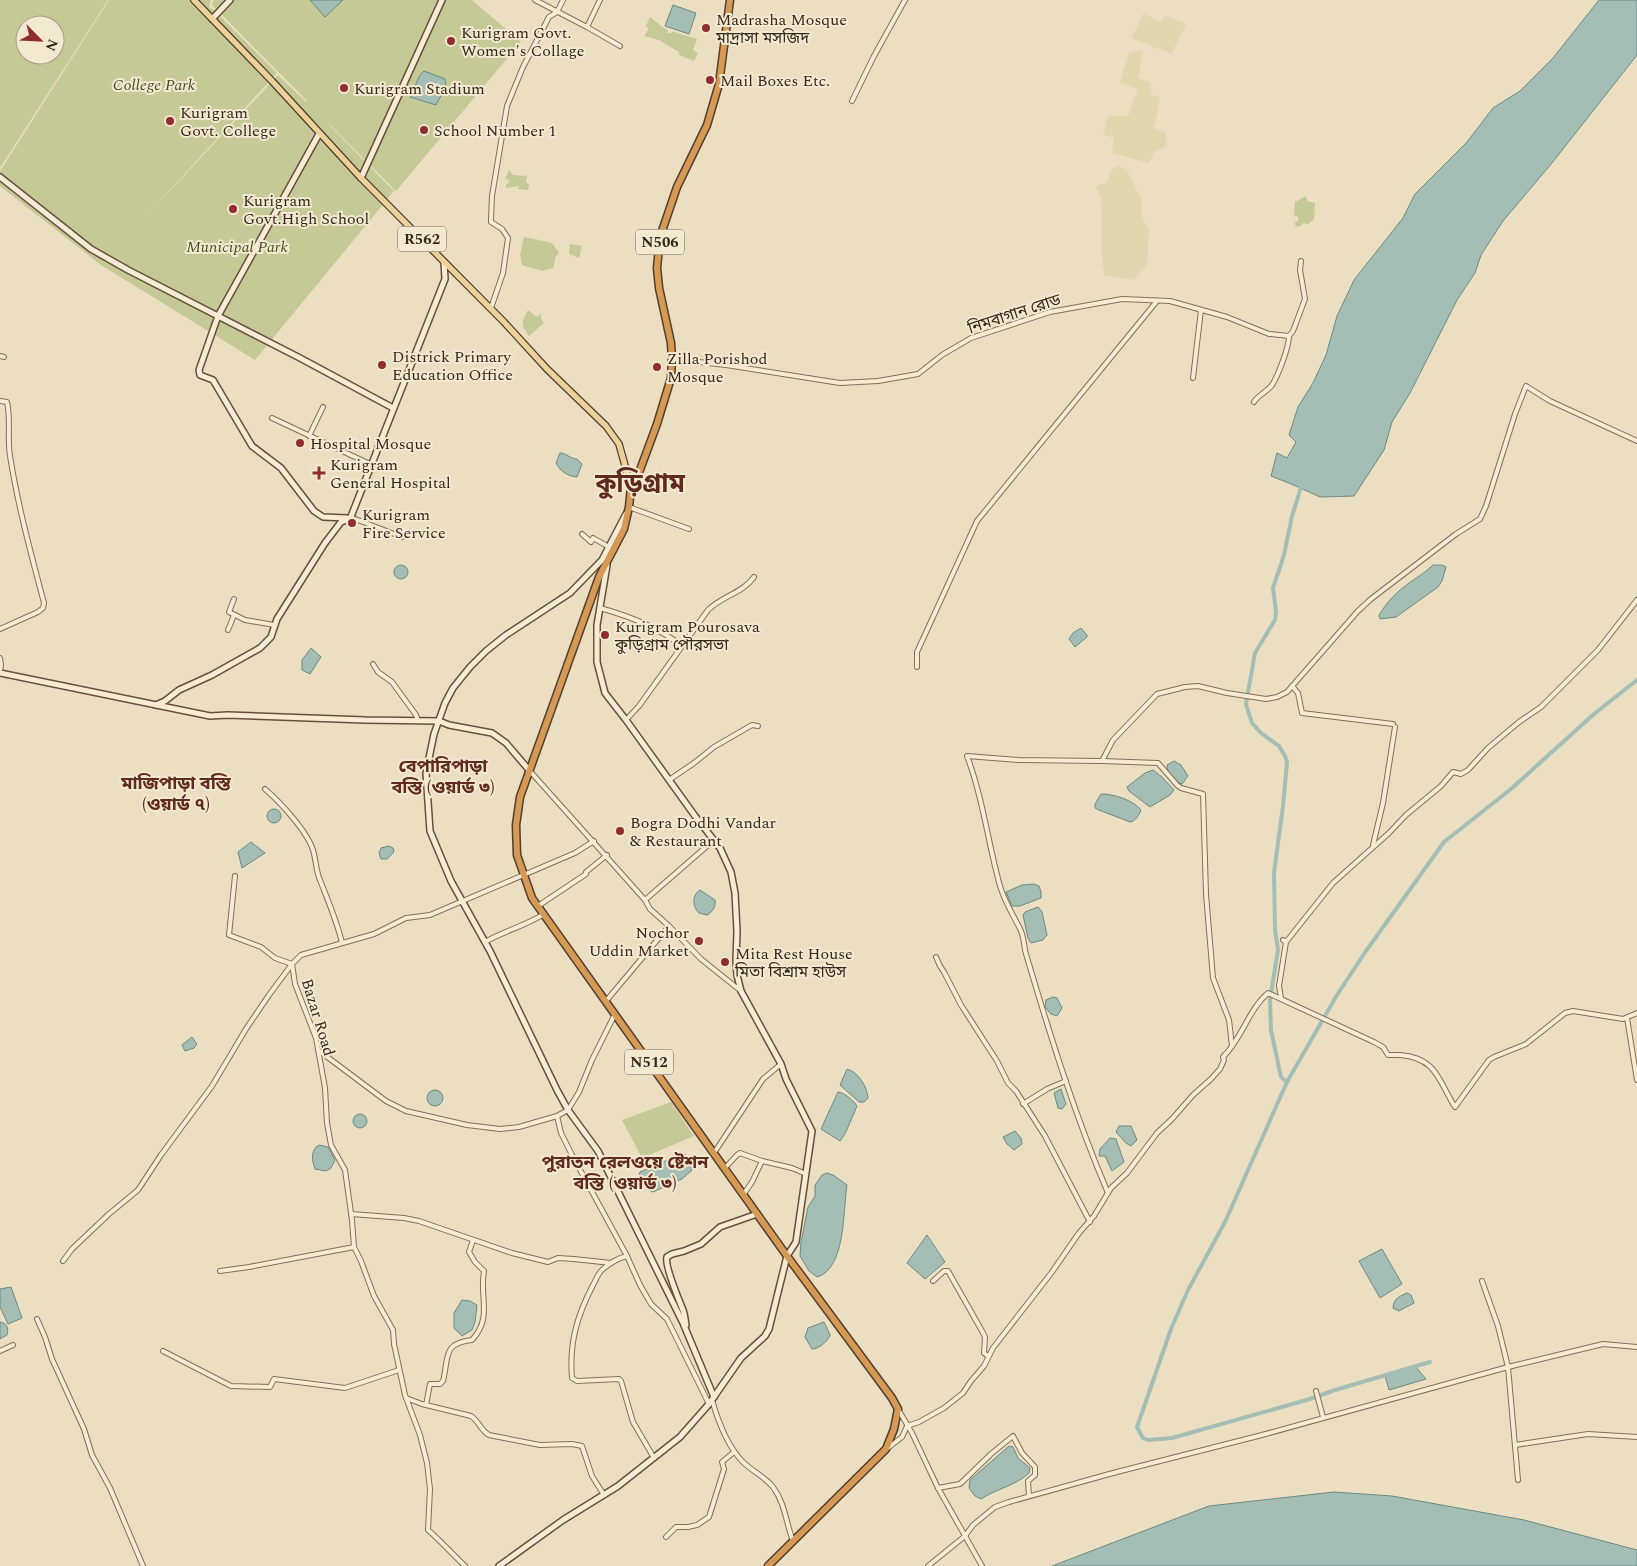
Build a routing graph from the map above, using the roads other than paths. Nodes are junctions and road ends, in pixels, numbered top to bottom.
1 (194, 0) edge
2 (230, 0) edge
3 (442, 0) edge
4 (535, 0) edge
5 (563, 0) edge
6 (730, 0) edge
7 (905, 0) edge
8 (600, 1) edge
9 (557, 12) junction
10 (212, 19) junction
11 (586, 27) junction
12 (620, 46) dead end
13 (852, 101) dead end
14 (319, 134) junction
15 (0, 176) edge
16 (361, 178) junction
17 (1301, 261) dead end
18 (444, 262) junction
19 (455, 273) junction
20 (445, 279) junction
21 (1157, 301) junction
22 (491, 309) junction
23 (1201, 310) junction
24 (218, 316) junction
25 (1289, 336) junction
26 (672, 359) junction
27 (1193, 378) dead end
28 (0, 402) edge
29 (1254, 402) dead end
30 (323, 407) dead end
31 (393, 408) junction
32 (272, 418) dead end
33 (309, 436) junction
34 (1637, 441) edge
35 (372, 465) junction
36 (631, 488) junction
37 (629, 507) junction
38 (350, 518) junction
39 (689, 529) dead end
40 (582, 534) dead end
41 (402, 537) dead end
42 (609, 547) junction
43 (607, 563) junction
44 (754, 577) dead end
45 (234, 599) dead end
46 (1637, 600) edge
47 (600, 608) junction
48 (234, 615) junction
49 (274, 625) junction
50 (0, 629) edge
51 (228, 630) dead end
52 (682, 646) junction
53 (0, 658) edge
54 (373, 664) dead end
55 (917, 667) dead end
56 (0, 672) edge
57 (1292, 686) junction
58 (156, 705) junction
59 (626, 720) junction
60 (418, 721) junction
61 (439, 721) junction
62 (758, 726) dead end
63 (1102, 761) junction
64 (529, 770) junction
65 (669, 780) junction
66 (265, 789) dead end
67 (714, 840) junction
68 (594, 841) junction
69 (1373, 847) junction
70 (607, 856) junction
71 (524, 875) junction
72 (235, 876) dead end
73 (645, 900) junction
74 (463, 902) junction
75 (538, 906) junction
76 (544, 914) junction
77 (669, 926) junction
78 (485, 942) junction
79 (342, 943) junction
80 (936, 957) dead end
81 (292, 964) junction
82 (742, 991) junction
83 (1281, 998) junction
84 (606, 1001) junction
85 (1637, 1013) edge
86 (615, 1014) junction
87 (1627, 1018) junction
88 (1232, 1046) junction
89 (318, 1050) junction
90 (781, 1064) junction
91 (1637, 1080) edge
92 (1066, 1081) junction
93 (1023, 1104) junction
94 (568, 1110) junction
95 (557, 1116) junction
96 (714, 1153) junction
97 (762, 1161) junction
98 (725, 1168) junction
99 (806, 1174) junction
100 (1108, 1193) junction
101 (743, 1195) junction
102 (352, 1214) junction
103 (757, 1214) junction
104 (1090, 1222) junction
105 (473, 1240) junction
106 (354, 1247) junction
107 (626, 1256) junction
108 (786, 1256) junction
109 (63, 1261) dead end
110 (611, 1263) junction
111 (220, 1271) dead end
112 (933, 1281) dead end
113 (1482, 1281) dead end
114 (37, 1319) dead end
115 (687, 1331) junction
116 (13, 1345) dead end
117 (1637, 1347) edge
118 (0, 1351) edge
119 (163, 1351) dead end
120 (988, 1356) junction
121 (1508, 1367) junction
122 (399, 1370) junction
123 (1316, 1391) dead end
124 (406, 1398) junction
125 (712, 1400) junction
126 (426, 1405) junction
127 (898, 1409) junction
128 (1323, 1417) junction
129 (907, 1426) junction
130 (1637, 1437) edge
131 (1515, 1444) junction
132 (886, 1449) junction
133 (734, 1452) junction
134 (654, 1458) junction
135 (1518, 1480) dead end
136 (938, 1488) junction
137 (604, 1495) junction
138 (1029, 1496) junction
139 (965, 1536) junction
140 (666, 1537) dead end
141 (794, 1541) junction
142 (143, 1566) edge
143 (465, 1566) edge
144 (498, 1566) edge
145 (768, 1566) edge
146 (928, 1566) edge
147 (982, 1566) edge

1 - 10 main road, R562
2 - 10 street
3 - 16 street
4 - 9 street
5 - 9 street
6 - 26 highway, N506
7 - 13 street
8 - 11 street
9 - 11 street
9 - 22 street
10 - 14 main road, R562
11 - 12 street
14 - 16 main road, R562
14 - 24 street
15 - 24 street
16 - 18 main road, R562
17 - 25 street
18 - 19 main road, R562
18 - 20 street
19 - 20 street
19 - 22 main road, R562
20 - 31 street
21 - 23 street, নিমবাগান রোড
21 - 26 street, নিমবাগান রোড
21 - 55 street
22 - 36 main road, R562
23 - 25 street, নিমবাগান রোড
23 - 27 street
24 - 31 street
24 - 38 street
25 - 29 street
26 - 36 highway, N506
28 - 50 street
30 - 33 street
31 - 35 street
32 - 33 street
33 - 35 street
34 - 57 street
35 - 38 street
36 - 37 highway, N512
37 - 39 street
37 - 42 street
37 - 43 highway, N512
38 - 41 street
38 - 49 street
40 - 42 street
42 - 61 street
43 - 47 street
43 - 64 highway, N512
44 - 52 street
45 - 48 street
46 - 69 street
47 - 52 street
47 - 59 street
48 - 49 street
48 - 51 street
49 - 58 street
52 - 59 street
53 - 56 street
54 - 60 street
56 - 58 street
57 - 63 street
57 - 69 street
58 - 60 street
59 - 65 street
60 - 61 street
61 - 64 street
61 - 74 street
62 - 65 street
63 - 88 street
63 - 92 street
64 - 68 street
64 - 71 highway, N512
65 - 67 street
66 - 79 street
67 - 73 street
67 - 82 street
68 - 70 street
68 - 71 street, Bazar Road
69 - 83 street
70 - 73 street
70 - 75 street
71 - 74 street, Bazar Road
71 - 75 highway, N512
72 - 81 street
73 - 77 street
74 - 78 street
74 - 79 street, Bazar Road
75 - 76 highway, N512
76 - 78 street
76 - 84 highway, N512
77 - 82 street
77 - 84 street
78 - 94 street
79 - 81 street, Bazar Road
80 - 93 street
81 - 89 street, Bazar Road
81 - 109 street
82 - 90 street
83 - 87 street
83 - 88 street
84 - 86 highway, N512
85 - 87 street
86 - 94 street
86 - 96 highway, N512
87 - 91 street
88 - 100 street
89 - 95 street
89 - 102 street, Bazar Road
90 - 96 street
90 - 99 street
92 - 93 street
92 - 100 street
93 - 104 street
94 - 95 street
94 - 115 street
95 - 107 street
96 - 98 highway, N512
97 - 98 street
97 - 99 street
97 - 101 street
98 - 101 highway, N512
99 - 108 street
100 - 104 street
101 - 103 highway, N512
102 - 105 street
102 - 106 street, Bazar Road
103 - 108 highway, N512
103 - 115 street
104 - 120 street
105 - 110 street
105 - 126 street
106 - 111 street
106 - 122 street
107 - 110 street
107 - 125 street
108 - 125 street
108 - 127 highway, N512
110 - 134 street
112 - 120 street
113 - 121 street
114 - 142 street
115 - 125 street
116 - 118 street
117 - 121 street
119 - 122 street
120 - 129 street
121 - 128 street
121 - 131 street
122 - 124 street
123 - 128 street
124 - 126 street
124 - 143 street
125 - 133 street
125 - 134 street
126 - 137 street
127 - 129 street
127 - 132 highway
128 - 138 street
129 - 132 street
129 - 136 street
130 - 131 street
131 - 135 street
132 - 141 highway
133 - 140 street
133 - 141 street
134 - 137 street
136 - 138 street
136 - 139 street
137 - 144 street
138 - 139 street
139 - 146 street
139 - 147 street
141 - 145 highway

